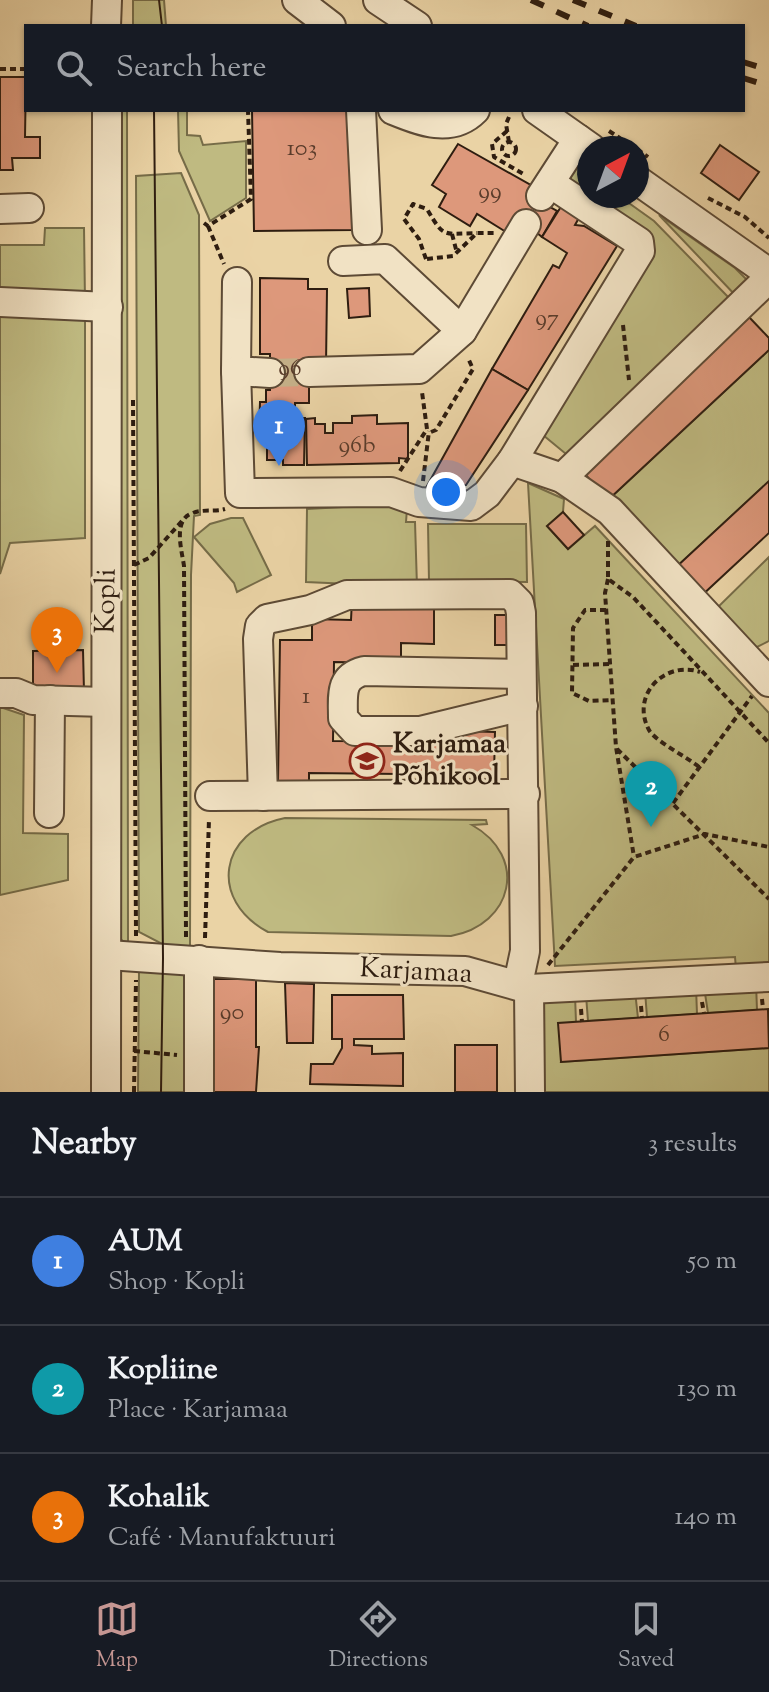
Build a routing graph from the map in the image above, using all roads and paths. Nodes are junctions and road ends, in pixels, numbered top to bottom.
1 (107, 0) edge
2 (297, 0) edge
3 (378, 0) edge
4 (106, 24) edge
5 (328, 24) edge
6 (414, 24) edge
7 (0, 69) edge
8 (24, 69) edge
9 (107, 112) edge
10 (248, 112) edge
11 (361, 112) edge
12 (398, 112) edge
13 (469, 112) edge
14 (540, 112) edge
15 (509, 117) dead end
16 (507, 131) junction
17 (577, 138) edge
18 (509, 142) junction
19 (577, 152) edge
20 (504, 154) junction
21 (501, 161) junction
22 (649, 174) edge
23 (546, 189) junction
24 (696, 190) dead end
25 (29, 208) dead end
26 (0, 209) edge
27 (367, 230) dead end
28 (477, 233) junction
29 (452, 234) junction
30 (520, 234) joint
31 (769, 238) edge
32 (457, 253) junction
33 (343, 261) dead end
34 (416, 269) junction
35 (769, 275) edge
36 (237, 282) joint
37 (619, 287) junction
38 (0, 302) edge
39 (108, 307) junction
40 (462, 331) junction
41 (419, 369) junction
42 (236, 371) junction
43 (309, 372) tunnel mouth
44 (270, 373) tunnel mouth
45 (133, 391) dead end
46 (633, 411) junction
47 (427, 429) junction
48 (512, 461) junction
49 (562, 478) junction
50 (391, 492) junction
51 (240, 493) junction
52 (419, 502) junction
53 (182, 521) junction
54 (621, 522) junction
55 (134, 565) junction
56 (608, 579) junction
57 (606, 610) junction
58 (610, 664) junction
59 (572, 665) junction
60 (703, 673) junction
61 (521, 674) junction
62 (767, 680) edge
63 (0, 693) edge
64 (50, 700) junction
65 (612, 700) junction
66 (106, 702) junction
67 (523, 706) junction
68 (741, 712) junction
69 (769, 743) edge
70 (616, 747) junction
71 (699, 767) junction
72 (525, 794) junction
73 (210, 796) joint
74 (263, 796) junction
75 (673, 803) junction
76 (49, 813) dead end
77 (705, 834) junction
78 (769, 847) edge
79 (634, 857) junction
80 (769, 899) edge
81 (196, 955) junction
82 (122, 956) junction
83 (769, 977) edge
84 (523, 987) junction
85 (135, 1051) junction
86 (199, 1061) junction
87 (106, 1092) edge
88 (134, 1092) edge
89 (199, 1092) edge
90 (530, 1092) edge

1 - 4 street
2 - 5 street
3 - 6 street
7 - 8 path
9 - 39 street, Kopli
10 - 36 path
11 - 27 street
12 - 13 street
14 - 17 street
15 - 16 path
16 - 18 path
16 - 21 path
18 - 20 path
18 - 20 path
19 - 23 street
20 - 21 path
21 - 23 path
22 - 35 street
23 - 37 street
24 - 31 path
25 - 26 street
28 - 29 path
28 - 30 path
28 - 32 path
29 - 32 path
29 - 34 path
30 - 40 street
32 - 34 path
33 - 34 street
34 - 40 street
35 - 46 street
36 - 42 street
37 - 46 path
37 - 48 street
38 - 39 street
39 - 66 street, Kopli
40 - 41 street
41 - 43 street
41 - 47 path
42 - 44 street
42 - 51 street
45 - 55 path
46 - 49 street
47 - 50 path
47 - 52 path
48 - 49 street
48 - 52 street
49 - 54 street
50 - 51 street
50 - 52 street
51 - 53 path
53 - 55 path
53 - 81 path
54 - 56 path
54 - 62 street
55 - 82 path
56 - 57 path
56 - 60 path
57 - 58 path
57 - 59 path
58 - 59 path
58 - 65 path
59 - 65 path
60 - 68 path
60 - 71 path
61 - 67 street
61 - 67 street
61 - 74 street
62 - 68 path
63 - 64 street
64 - 66 street
64 - 76 street
65 - 70 path
66 - 82 street, Kopli
67 - 72 street
68 - 69 path
68 - 71 path
70 - 75 path
70 - 79 path
71 - 75 path
72 - 74 street
72 - 84 street
73 - 74 street
73 - 81 path
75 - 77 path
77 - 78 path
77 - 79 path
77 - 80 path
79 - 84 path
81 - 82 street, Karjamaa
81 - 84 street, Karjamaa
81 - 86 street
82 - 85 path
82 - 87 street, Kopli
83 - 84 street, Karjamaa
84 - 90 street
85 - 86 path
85 - 88 path
86 - 89 street

